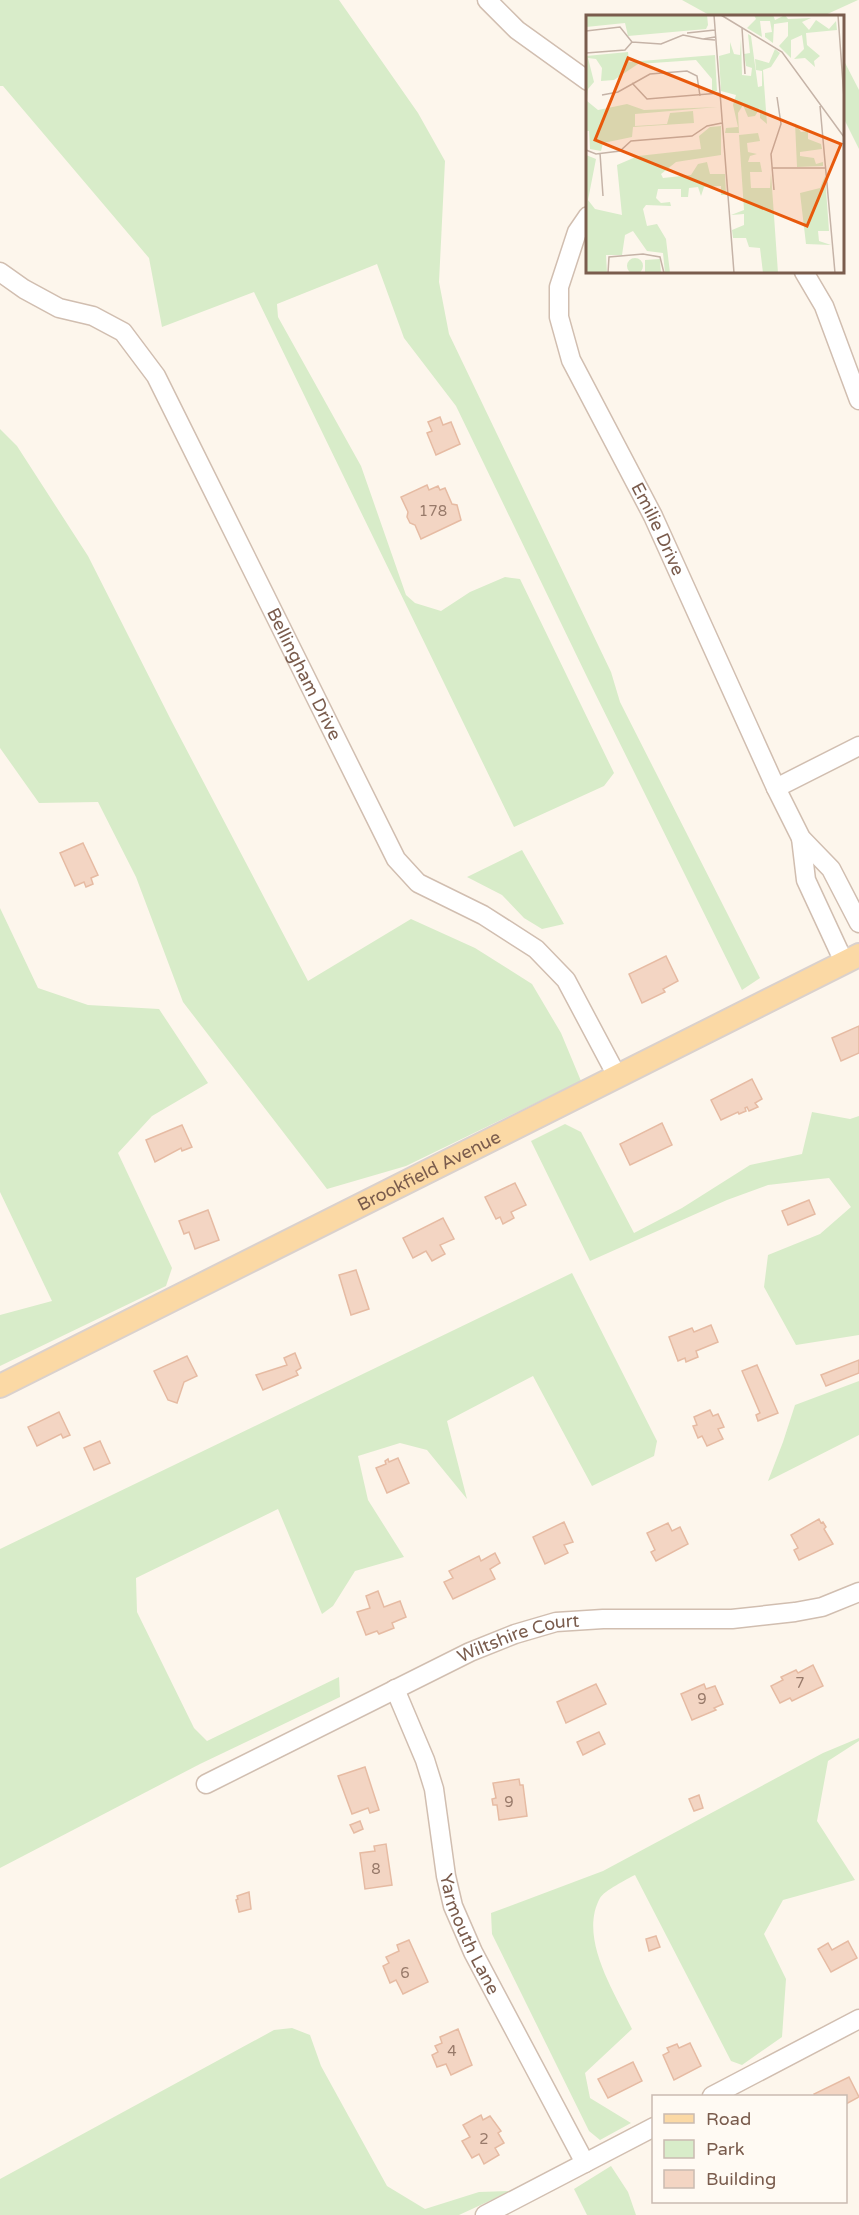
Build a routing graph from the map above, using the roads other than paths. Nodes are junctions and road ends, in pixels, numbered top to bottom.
1 (487, 0) edge
2 (586, 80) edge
3 (586, 219) edge
4 (0, 272) edge
5 (805, 273) edge
6 (859, 400) edge
7 (859, 746) edge
8 (776, 788) junction
9 (801, 838) junction
10 (837, 879) junction
11 (812, 892) junction
12 (859, 923) edge
13 (852, 958) edge
14 (617, 1076) junction
15 (0, 1386) edge
16 (859, 1592) edge
17 (394, 1689) junction
18 (206, 1784) dead end
19 (859, 2019) edge
20 (716, 2095) edge
21 (652, 2128) edge
22 (585, 2163) junction
23 (485, 2215) edge

1 - 2 street
3 - 8 street, Emilie Drive
4 - 14 street, Bellingham Drive
5 - 6 street
7 - 8 street
8 - 9 street, Emilie Drive
9 - 10 street, Emilie Drive
9 - 11 street, Emilie Drive
10 - 11 street
10 - 12 street, Emilie Drive
11 - 13 street, Emilie Drive
13 - 14 main road, Brookfield Avenue
14 - 15 main road, Brookfield Avenue
16 - 17 street, Wiltshire Court
17 - 18 street, Wiltshire Court
17 - 22 street, Yarmouth Lane
19 - 20 street
21 - 22 street
22 - 23 street

